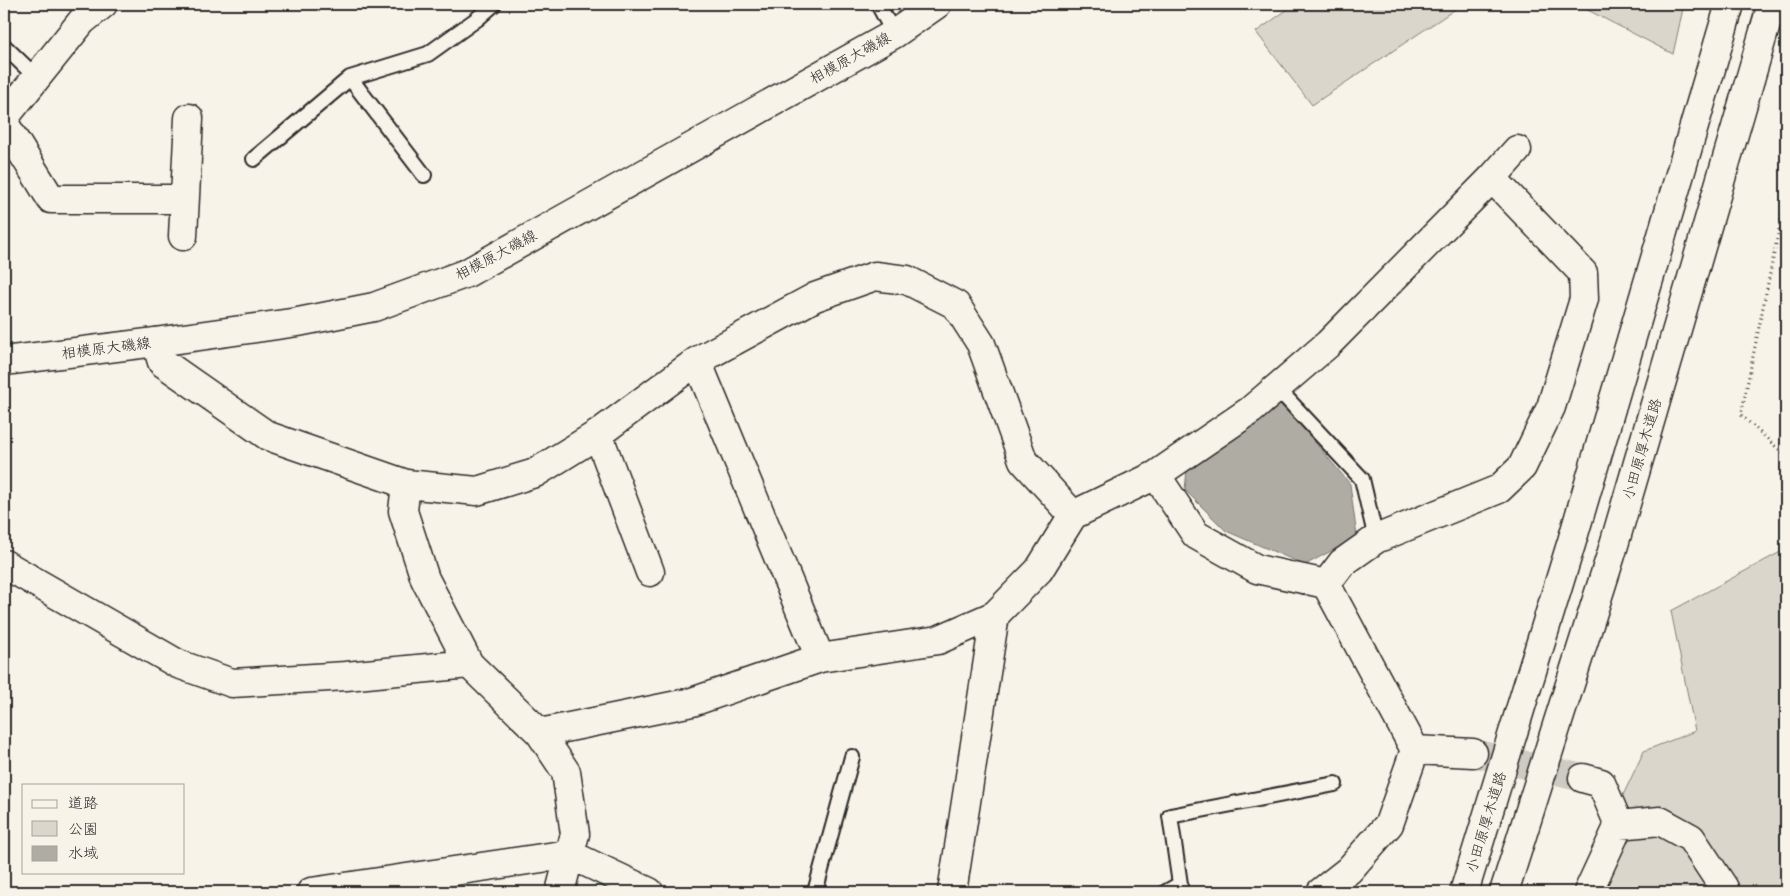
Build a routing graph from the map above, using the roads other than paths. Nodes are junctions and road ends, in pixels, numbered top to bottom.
1 (103, 4) edge
2 (494, 4) edge
3 (878, 4) edge
4 (937, 4) edge
5 (1730, 4) edge
6 (1772, 4) edge
7 (894, 34) junction
8 (4, 46) edge
9 (36, 77) junction
10 (350, 78) junction
11 (4, 118) edge
12 (188, 118) dead end
13 (4, 122) edge
14 (1518, 150) dead end
15 (254, 159) dead end
16 (424, 174) dead end
17 (1492, 178) junction
18 (184, 199) junction
19 (183, 236) dead end
20 (156, 342) junction
21 (4, 361) edge
22 (697, 361) junction
23 (1277, 388) junction
24 (598, 434) junction
25 (1156, 474) junction
26 (406, 484) junction
27 (1073, 515) junction
28 (1376, 539) junction
29 (4, 564) edge
30 (650, 572) dead end
31 (1326, 584) junction
32 (995, 614) junction
33 (820, 658) junction
34 (469, 664) junction
35 (540, 733) junction
36 (1416, 750) junction
37 (1473, 753) tunnel mouth
38 (852, 757) dead end
39 (1583, 778) tunnel mouth
40 (1335, 784) dead end
41 (1619, 825) junction
42 (569, 854) junction
43 (317, 892) edge
44 (560, 892) edge
45 (649, 892) edge
46 (815, 892) edge
47 (952, 892) edge
48 (1166, 892) edge
49 (1320, 892) edge
50 (1464, 892) edge
51 (1504, 892) edge
52 (1588, 892) edge
53 (1724, 892) edge

1 - 9 main road
2 - 10 lane
3 - 7 lane
4 - 7 main road, 相模原大磯線
5 - 50 main road, 小田原厚木道路
6 - 51 main road, 小田原厚木道路
7 - 20 main road, 相模原大磯線
8 - 9 lane
9 - 11 main road
10 - 15 lane
10 - 16 lane
12 - 18 main road
13 - 18 main road
14 - 17 main road
17 - 23 main road
17 - 28 main road
18 - 19 main road
20 - 21 main road, 相模原大磯線
20 - 26 main road
22 - 24 main road
22 - 27 main road
22 - 33 main road
23 - 25 main road
23 - 28 lane
24 - 26 main road
24 - 30 main road
25 - 27 main road
25 - 31 main road
26 - 34 main road
27 - 32 main road
28 - 31 main road
29 - 34 main road
31 - 36 main road
32 - 33 main road
32 - 47 main road
33 - 35 main road
34 - 35 main road
35 - 42 main road
36 - 37 main road
36 - 49 main road
38 - 46 lane
39 - 41 main road
40 - 48 lane
41 - 52 main road
41 - 53 main road
42 - 43 main road
42 - 44 main road
42 - 45 main road

